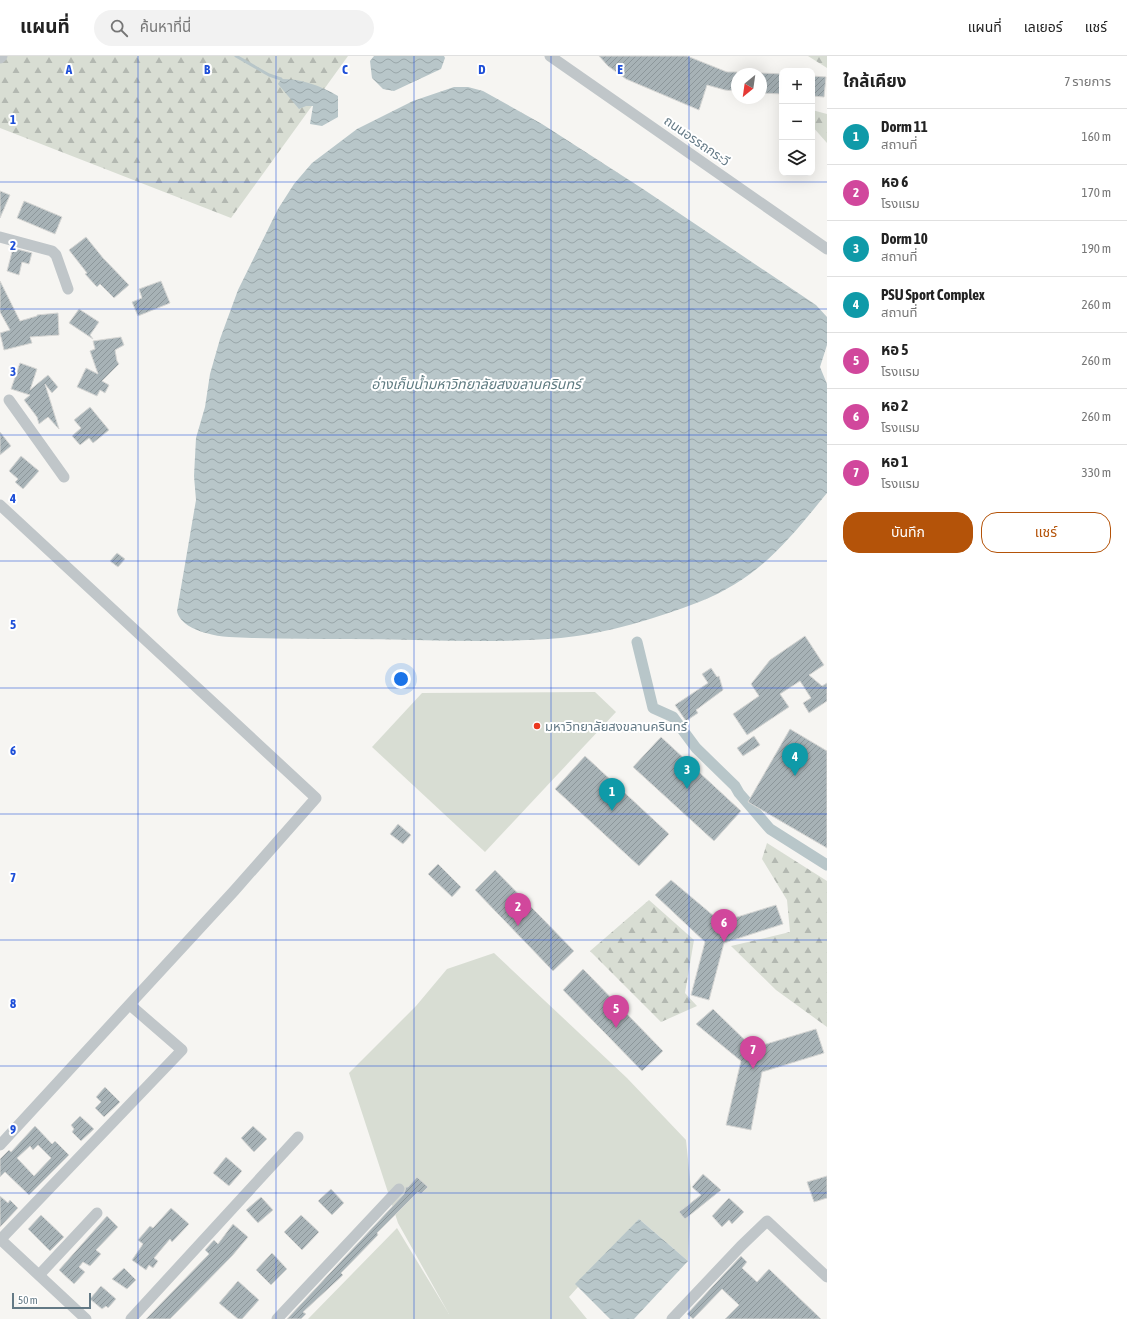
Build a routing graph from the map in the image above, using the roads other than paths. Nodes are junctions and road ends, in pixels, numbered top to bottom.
1 (550, 56) edge
2 (0, 237) edge
3 (827, 249) edge
4 (68, 289) dead end
5 (9, 400) dead end
6 (64, 477) dead end
7 (0, 505) edge
8 (130, 1005) junction
9 (298, 1136) dead end
10 (0, 1145) edge
11 (399, 1189) dead end
12 (97, 1213) dead end
13 (1, 1239) edge
14 (40, 1274) junction
15 (827, 1278) edge
16 (86, 1319) edge
17 (131, 1319) edge
18 (277, 1319) edge
19 (672, 1319) edge

1 - 3 street, ถนนอรรถกระวี
2 - 4 street
5 - 6 street
7 - 8 street
8 - 10 street
8 - 13 street
9 - 17 street
11 - 18 street
12 - 14 street
13 - 14 street
14 - 16 street
15 - 19 street

